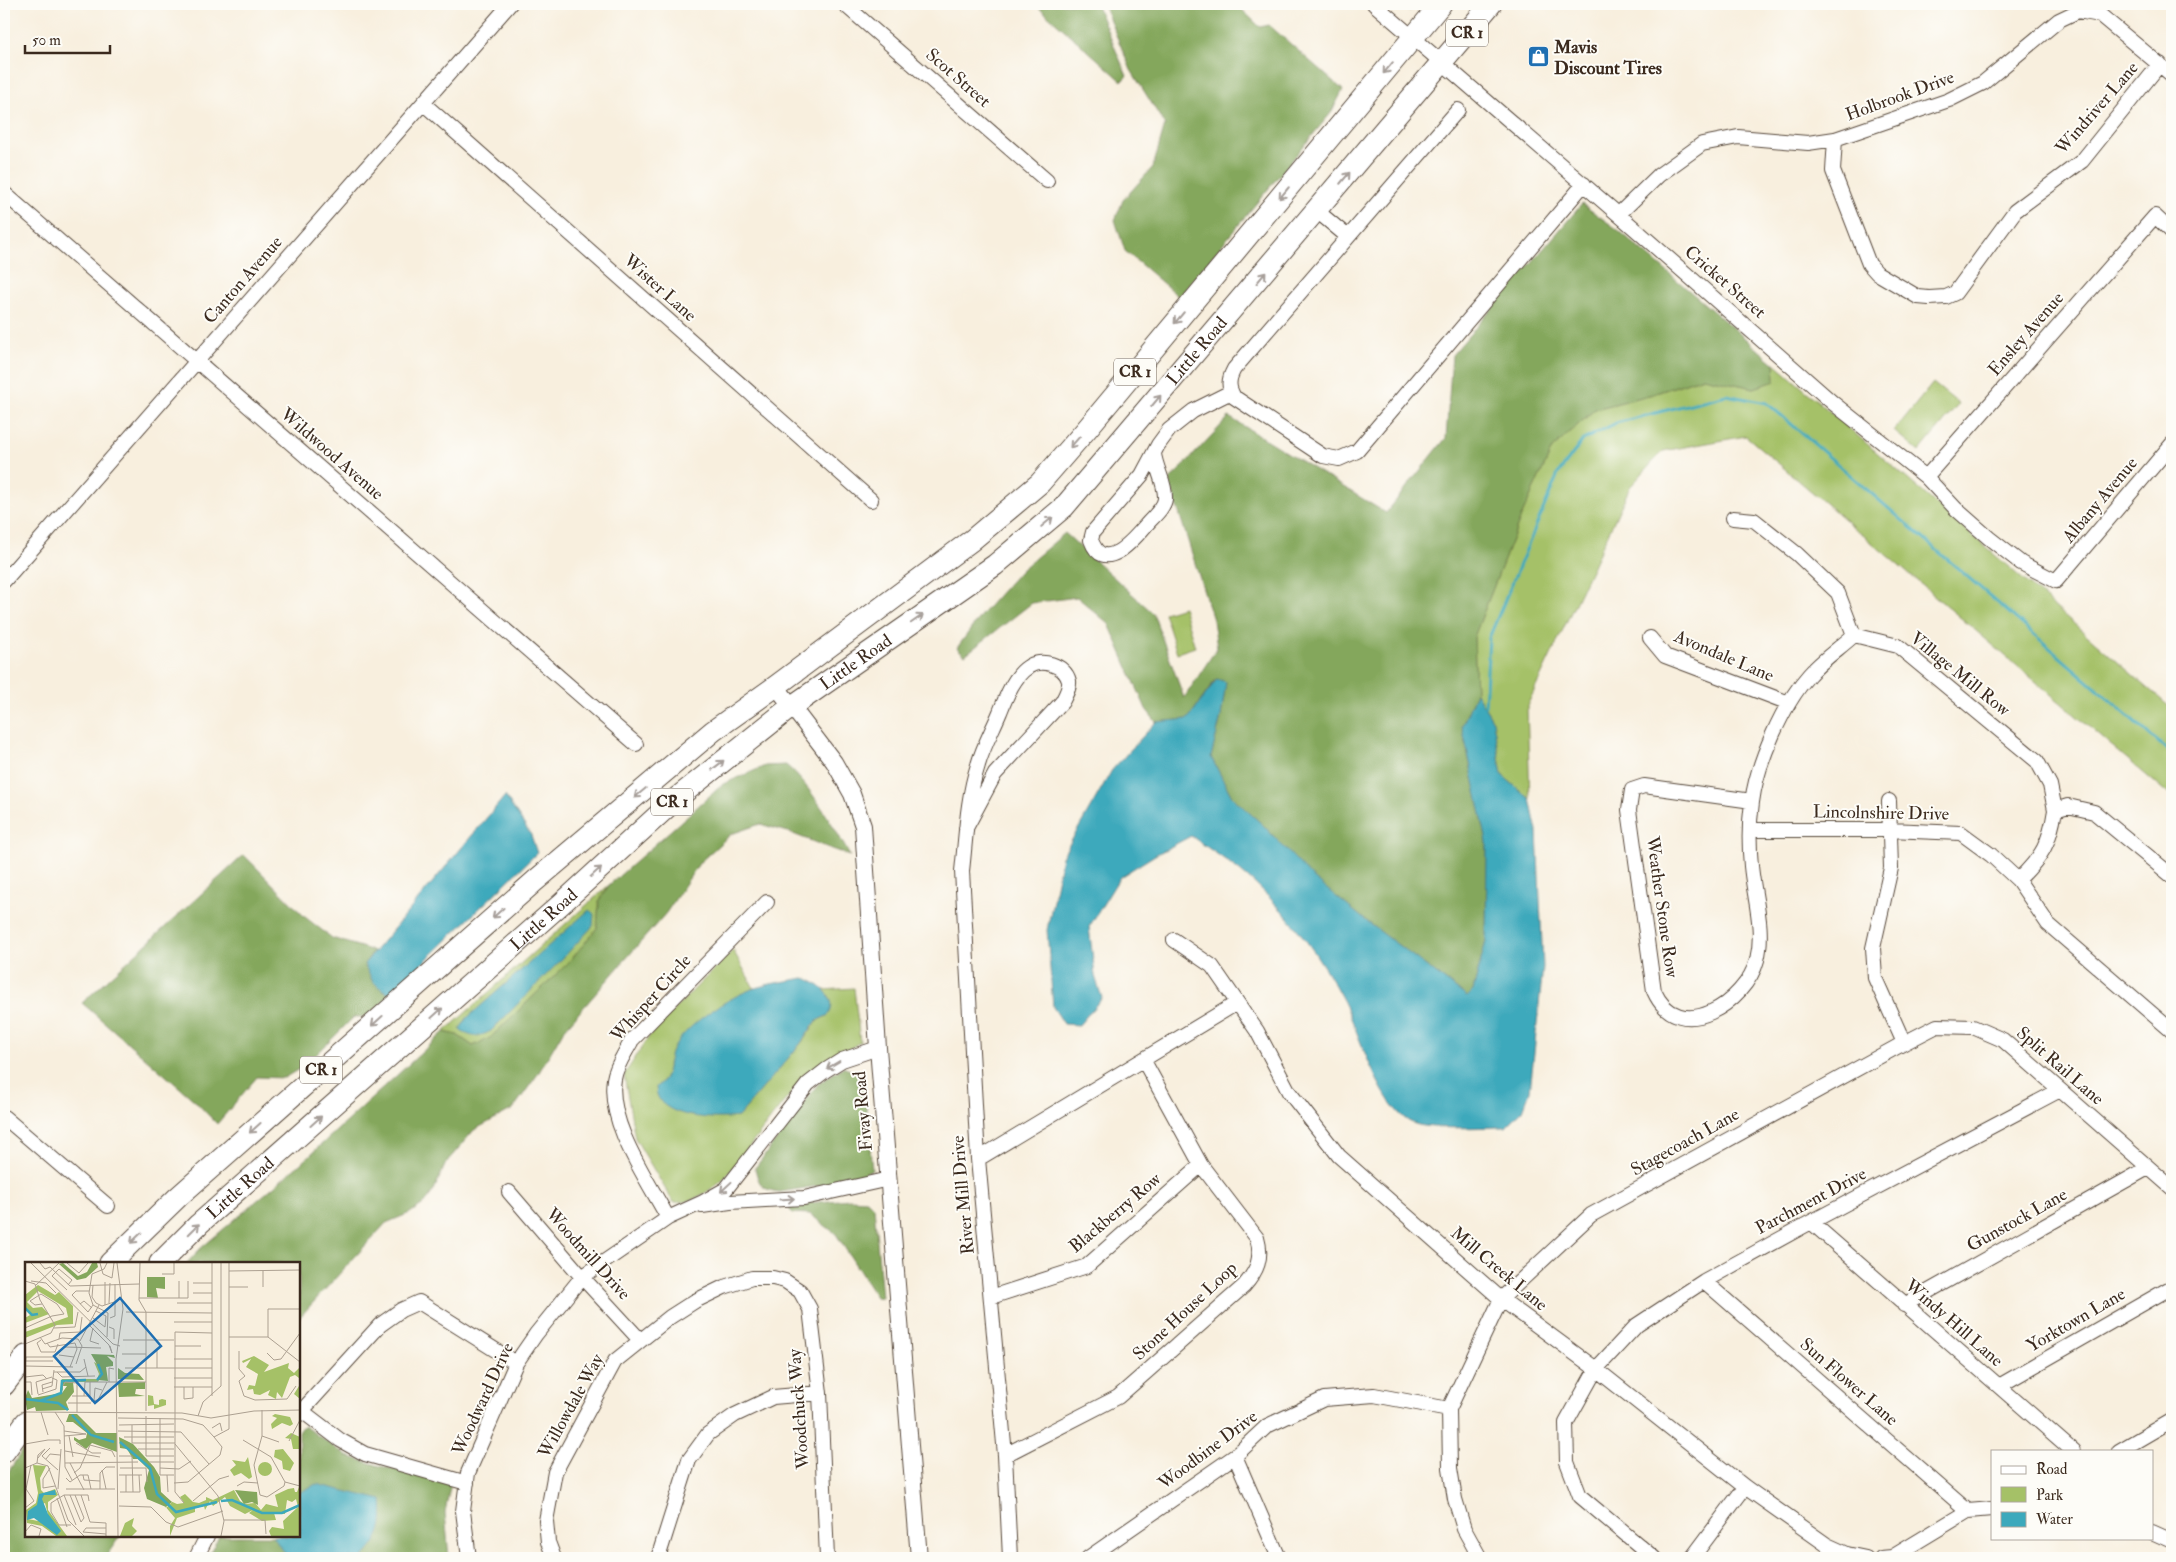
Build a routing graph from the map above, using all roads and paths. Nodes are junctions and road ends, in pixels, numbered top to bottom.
1 (510, 4) edge
2 (844, 4) edge
3 (1374, 4) edge
4 (1441, 4) edge
5 (1491, 4) edge
6 (1413, 37) junction
7 (1443, 62) junction
8 (2160, 64) junction
9 (2172, 75) edge
10 (424, 104) junction
11 (1458, 110) dead end
12 (1835, 139) junction
13 (1047, 181) dead end
14 (1584, 184) junction
15 (4, 193) edge
16 (1317, 211) junction
17 (1619, 214) junction
18 (2172, 232) edge
19 (1348, 237) junction
20 (197, 361) junction
21 (1231, 392) junction
22 (2172, 444) edge
23 (1154, 454) junction
24 (1926, 477) junction
25 (871, 500) dead end
26 (1733, 518) dead end
27 (4, 581) edge
28 (2056, 581) joint
29 (1854, 635) junction
30 (1650, 638) dead end
31 (776, 686) junction
32 (1789, 703) junction
33 (791, 707) junction
34 (636, 744) dead end
35 (1752, 801) junction
36 (1889, 801) dead end
37 (2055, 810) junction
38 (966, 828) junction
39 (1750, 830) junction
40 (1890, 830) junction
41 (2172, 876) edge
42 (2018, 880) junction
43 (767, 902) dead end
44 (1174, 940) dead end
45 (1237, 1003) junction
46 (2172, 1031) edge
47 (1904, 1042) junction
48 (878, 1048) junction
49 (1144, 1061) junction
50 (2060, 1090) junction
51 (4, 1116) edge
52 (978, 1159) junction
53 (1201, 1165) junction
54 (2148, 1168) junction
55 (889, 1179) junction
56 (2172, 1188) edge
57 (509, 1192) dead end
58 (108, 1206) dead end
59 (686, 1210) junction
60 (668, 1218) junction
61 (1811, 1222) junction
62 (111, 1262) edge
63 (161, 1262) edge
64 (582, 1277) junction
65 (773, 1278) joint
66 (1704, 1281) junction
67 (2172, 1287) edge
68 (991, 1297) junction
69 (1501, 1299) junction
70 (1904, 1304) junction
71 (640, 1340) junction
72 (25, 1357) edge
73 (516, 1363) junction
74 (1596, 1369) junction
75 (4, 1384) edge
76 (1999, 1386) junction
77 (820, 1393) junction
78 (1449, 1409) junction
79 (300, 1412) edge
80 (2172, 1420) edge
81 (25, 1423) edge
82 (2072, 1450) edge
83 (2121, 1450) edge
84 (4, 1452) edge
85 (1005, 1455) junction
86 (1235, 1456) junction
87 (467, 1483) junction
88 (1745, 1486) junction
89 (1991, 1509) edge
90 (1968, 1511) junction
91 (2154, 1533) edge
92 (206, 1537) edge
93 (2172, 1541) edge
94 (196, 1558) edge
95 (469, 1558) edge
96 (554, 1558) edge
97 (658, 1558) edge
98 (827, 1558) edge
99 (919, 1558) edge
100 (1010, 1558) edge
101 (1088, 1558) edge
102 (1279, 1558) edge
103 (1480, 1558) edge
104 (1654, 1558) edge
105 (1692, 1558) edge
106 (1866, 1558) edge
107 (1881, 1558) edge

1 - 10 street, Canton Avenue
2 - 13 street, Scot Street
3 - 6 street, Cricket Street
4 - 6 main road, Little Road / CR 1
5 - 7 main road, Little Road / CR 1
6 - 7 street, Cricket Street
6 -> 31 main road, Little Road / CR 1
7 - 14 street, Cricket Street
16 -> 7 main road, Little Road / CR 1
8 - 9 street, Holbrook Drive
8 - 12 street, Holbrook Drive
8 - 12 street, Windriver Lane
10 - 20 street, Canton Avenue
10 - 25 street, Wister Lane
11 - 19 street
12 - 17 street, Holbrook Drive
14 - 17 street, Cricket Street
14 - 21 street
15 - 20 street, Wildwood Avenue
16 - 19 street
33 -> 16 main road, Little Road / CR 1
17 - 24 street, Cricket Street
18 - 24 street, Ensley Avenue
19 - 21 street
20 - 27 street, Canton Avenue
20 - 34 street, Wildwood Avenue
21 - 23 street
22 - 28 street, Albany Avenue
23 - 23 street
24 - 28 street, Cricket Street
26 - 29 street
29 - 32 street
29 - 37 street, Village Mill Row
30 - 32 street, Avondale Lane
31 - 33 street, Fivay Road
31 -> 62 main road, Little Road / CR 1
32 - 35 street
33 - 48 street, Fivay Road
63 -> 33 main road, Little Road / CR 1
35 - 39 street
35 - 39 street, Weather Stone Row
36 - 40 street
37 - 41 street
37 - 42 street, Village Mill Row
38 - 38 street, River Mill Drive
38 - 52 street, River Mill Drive
39 - 40 street, Lincolnshire Drive
40 - 42 street, Lincolnshire Drive
40 - 47 street
42 - 46 street, Lincolnshire Drive
43 - 60 street, Whisper Circle
44 - 45 street, Mill Creek Lane
45 - 49 street
45 - 69 street, Mill Creek Lane
47 - 50 street, Split Rail Lane
47 - 69 street, Stagecoach Lane
48 - 55 street, Fivay Road
48 -> 59 street, Woodward Drive
49 - 52 street
49 - 53 street, Stone House Loop
50 - 54 street, Split Rail Lane
50 - 61 street, Parchment Drive
51 - 58 street
52 - 68 street, River Mill Drive
53 - 68 street, Blackberry Row
53 - 85 street, Stone House Loop
54 - 56 street, Split Rail Lane
54 - 70 street, Gunstock Lane
59 -> 55 street, Woodward Drive
55 - 99 street, Fivay Road
57 - 64 street, Woodmill Drive
59 - 60 street, Woodward Drive
60 - 64 street, Woodward Drive
61 - 66 street, Parchment Drive
61 - 70 street, Windy Hill Lane
64 - 71 street, Woodmill Drive
64 - 73 street, Woodward Drive
65 - 71 street, Willowdale Way
65 - 77 street, Woodchuck Way
66 - 74 street, Parchment Drive
66 - 90 street, Sun Flower Lane
67 - 76 street, Yorktown Lane
68 - 85 street, River Mill Drive
69 - 74 street, Mill Creek Lane
69 - 78 street
70 - 76 street, Windy Hill Lane
71 - 96 street, Willowdale Way
72 - 75 main road
73 - 79 street
73 - 87 street, Woodward Drive
74 - 88 street, Mill Creek Lane
74 - 104 street, Parchment Drive
76 - 82 street, Windy Hill Lane
77 - 97 street
77 - 98 street, Woodchuck Way
78 - 86 street, Woodbine Drive
78 - 103 street
79 - 87 street
80 - 83 street
81 - 84 main road
85 - 100 street, River Mill Drive
86 - 101 street, Woodbine Drive
86 - 102 street
87 - 95 street, Woodward Drive
88 - 105 street
88 - 106 street, Mill Creek Lane
89 - 90 street
90 - 107 street
91 - 93 street
92 - 94 street

